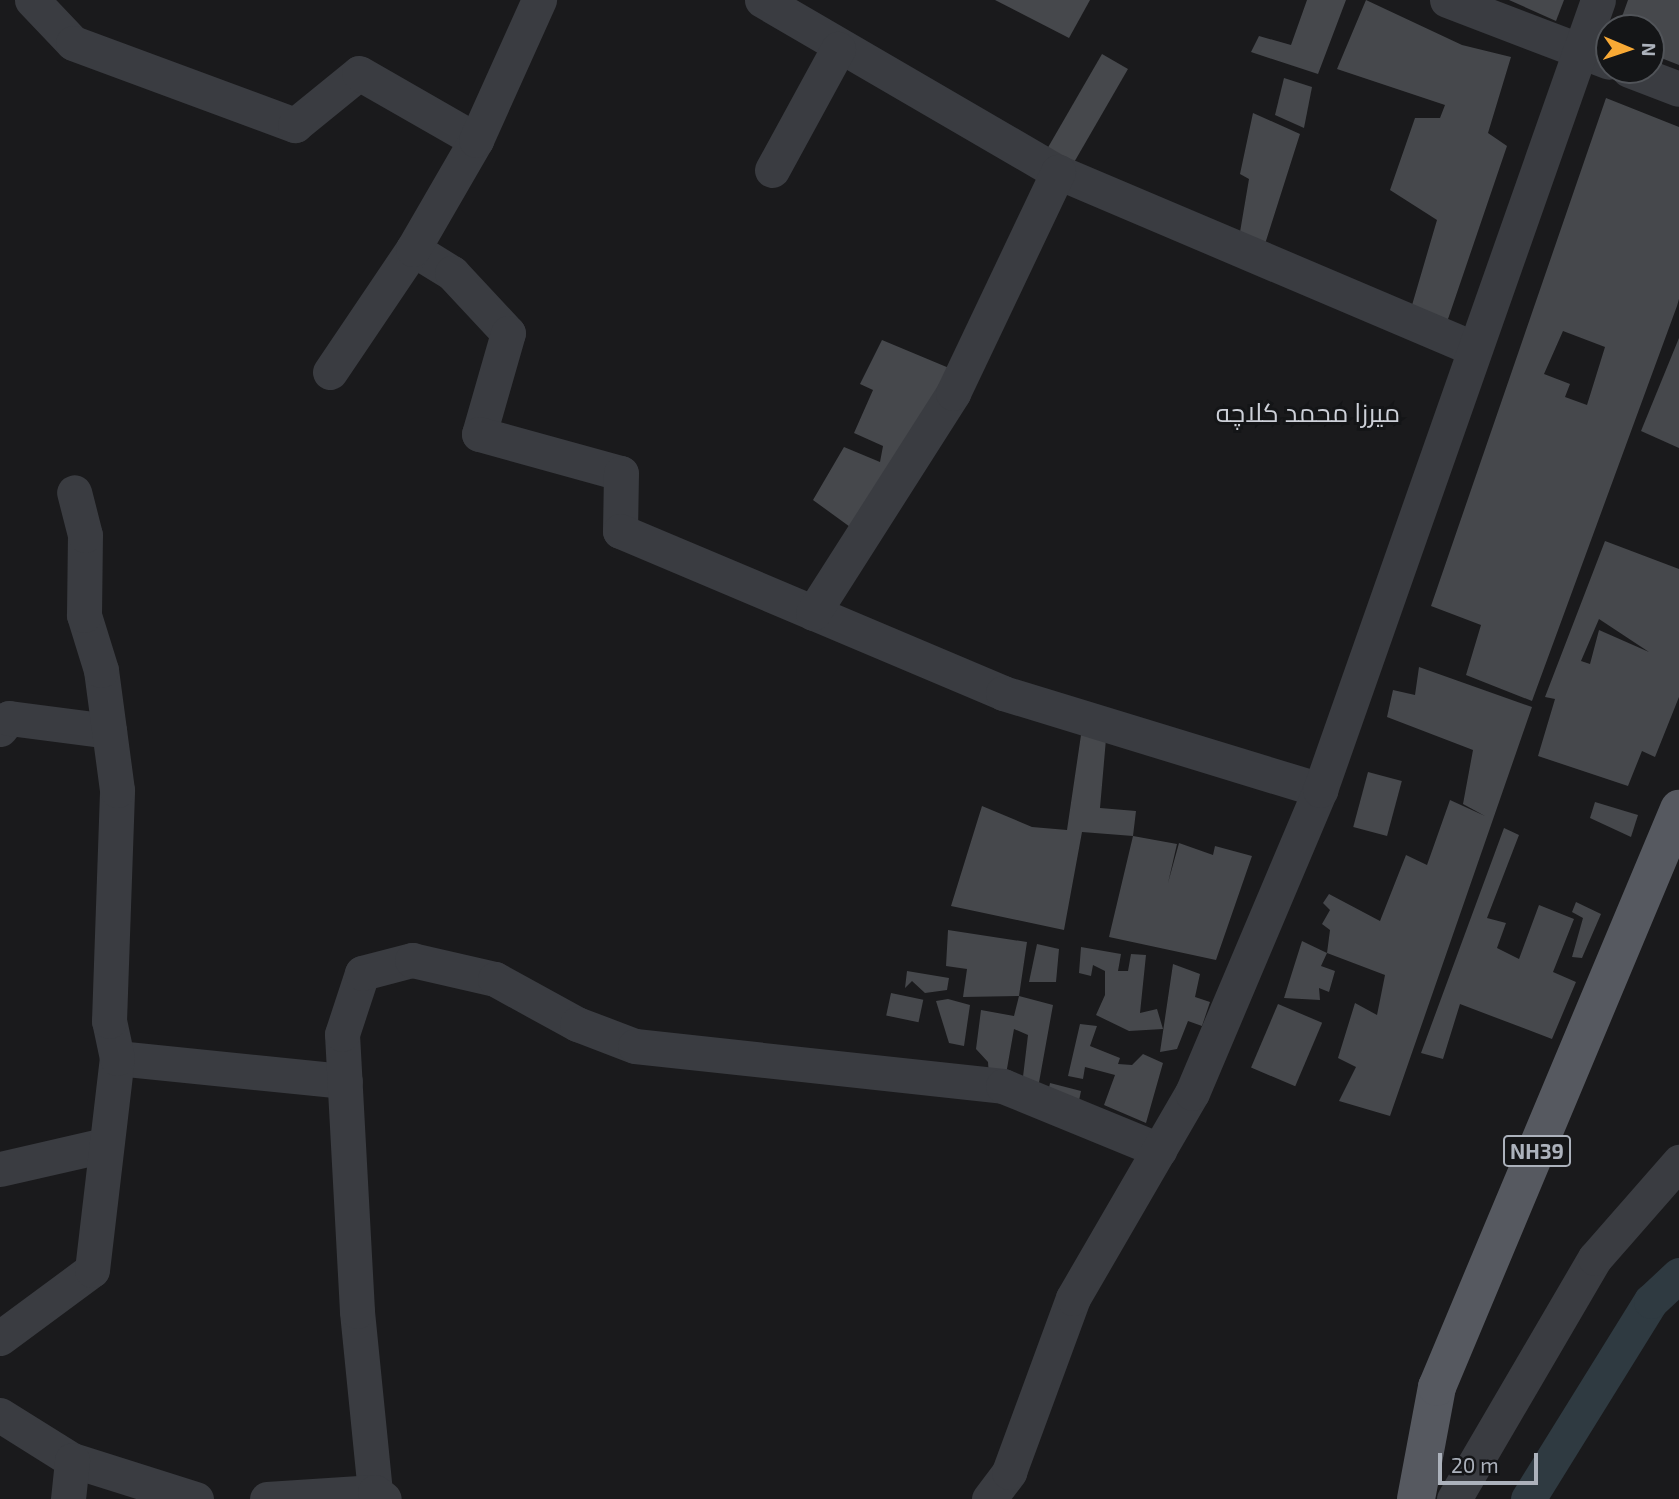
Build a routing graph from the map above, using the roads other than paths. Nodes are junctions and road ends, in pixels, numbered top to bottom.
1 (32, 0) edge
2 (539, 0) edge
3 (762, 0) edge
4 (1447, 0) edge
5 (1598, 0) edge
6 (838, 49) junction
7 (1594, 57) edge
8 (475, 140) junction
9 (772, 170) dead end
10 (1058, 172) junction
11 (413, 249) junction
12 (1472, 348) junction
13 (330, 372) dead end
14 (74, 492) dead end
15 (813, 612) junction
16 (0, 729) edge
17 (109, 731) junction
18 (1320, 790) junction
19 (1679, 809) edge
20 (117, 1058) junction
21 (345, 1081) junction
22 (105, 1145) junction
23 (1158, 1150) junction
24 (1679, 1162) edge
25 (0, 1169) edge
26 (0, 1338) edge
27 (0, 1415) edge
28 (72, 1460) junction
29 (380, 1495) edge
30 (68, 1499) edge
31 (196, 1499) edge
32 (267, 1499) edge
33 (989, 1499) edge
34 (1416, 1499) edge
35 (1454, 1499) edge

1 - 8 street
2 - 8 street
3 - 6 street
4 - 7 street
5 - 7 street
6 - 9 street
6 - 10 street
7 - 12 street
8 - 11 street
10 - 12 street
10 - 15 street
11 - 13 street
11 - 15 street
12 - 18 street
14 - 17 street
15 - 18 street
16 - 17 street
17 - 20 street
18 - 23 street
19 - 34 main road, NH39
20 - 21 street
20 - 22 street
21 - 23 street
21 - 29 street
22 - 25 street
22 - 26 street
23 - 33 street
24 - 35 street
27 - 28 street
28 - 30 street
28 - 31 street
29 - 32 street

